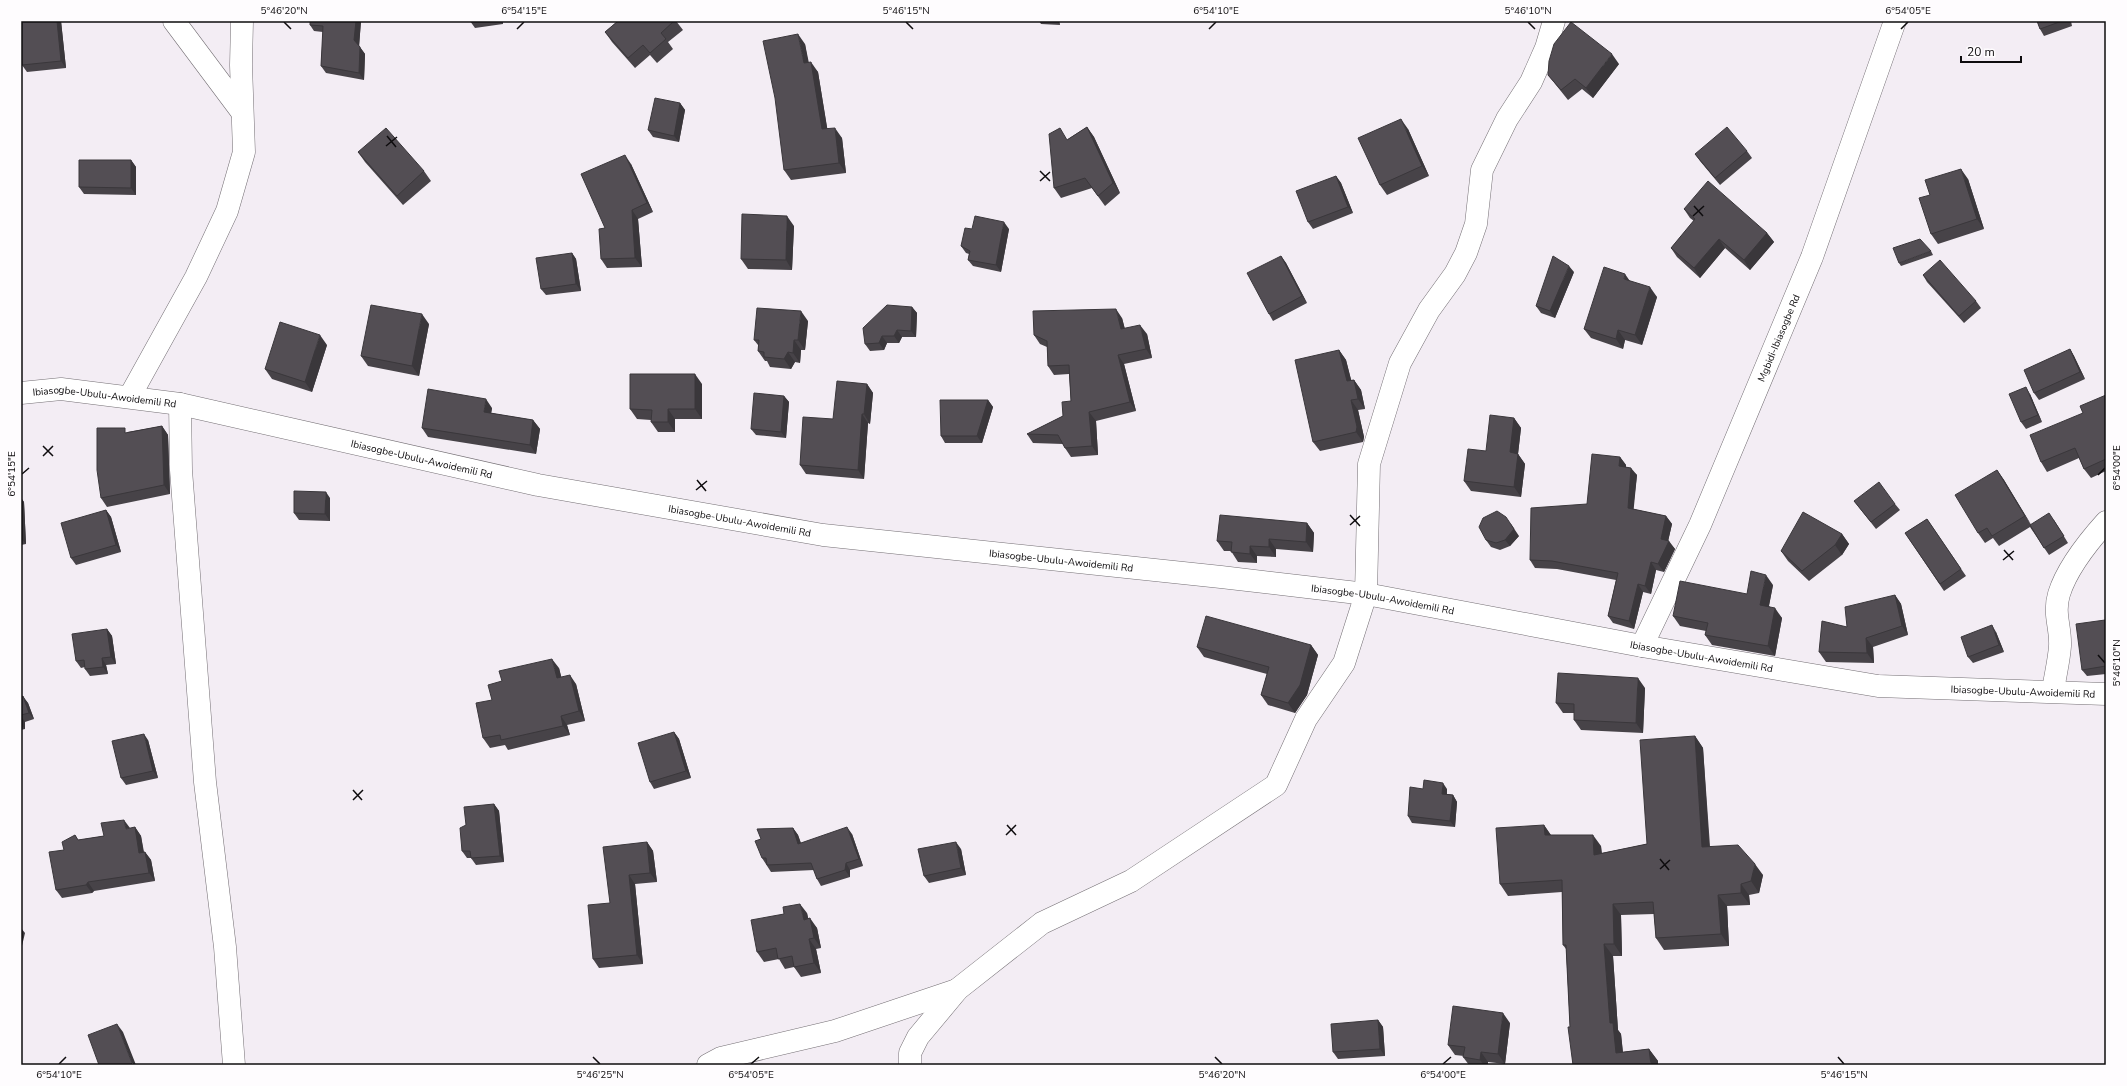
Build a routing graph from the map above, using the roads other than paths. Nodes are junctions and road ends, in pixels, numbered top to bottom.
1 (174, 21) edge
2 (242, 21) edge
3 (1554, 21) edge
4 (1895, 21) edge
5 (242, 112) junction
6 (21, 393) edge
7 (130, 396) junction
8 (180, 404) junction
9 (2106, 522) edge
10 (1366, 594) junction
11 (1642, 646) junction
12 (2053, 691) junction
13 (2106, 694) edge
14 (958, 989) junction
15 (905, 1009) junction
16 (918, 1037) junction
17 (234, 1065) edge
18 (708, 1065) edge
19 (910, 1065) edge

1 - 5 street
2 - 5 street
3 - 10 street
4 - 11 street, Mgbidi-Ibiasogbe Rd
5 - 7 street
6 - 7 street, Ibiasogbe-Ubulu-Awoidemili Rd
7 - 8 street, Ibiasogbe-Ubulu-Awoidemili Rd
8 - 10 street, Ibiasogbe-Ubulu-Awoidemili Rd
8 - 17 street
9 - 12 street
10 - 11 street, Ibiasogbe-Ubulu-Awoidemili Rd
10 - 14 street
11 - 12 street, Ibiasogbe-Ubulu-Awoidemili Rd
12 - 13 street, Ibiasogbe-Ubulu-Awoidemili Rd
14 - 15 street
14 - 16 street
15 - 16 street
15 - 18 street
16 - 19 street

